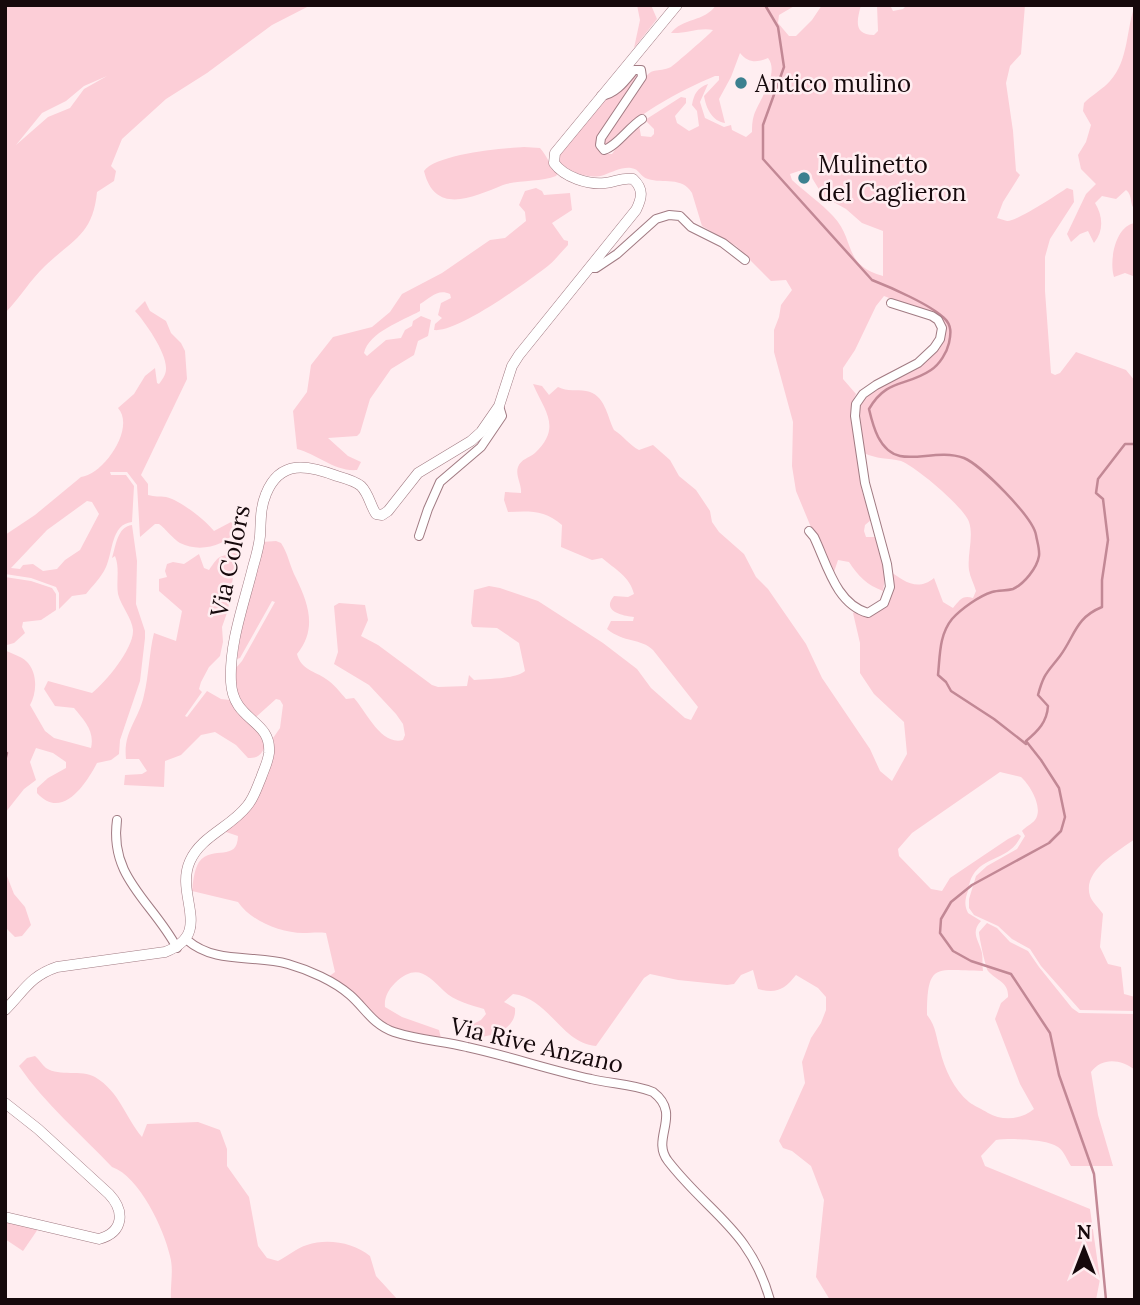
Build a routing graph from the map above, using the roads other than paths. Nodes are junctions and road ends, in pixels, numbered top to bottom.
1 (677, 5) edge
2 (601, 96) junction
3 (642, 119) dead end
4 (745, 260) dead end
5 (591, 268) junction
6 (891, 303) dead end
7 (499, 406) junction
8 (808, 531) dead end
9 (419, 536) dead end
10 (117, 820) dead end
11 (187, 940) junction
12 (177, 948) junction
13 (5, 1010) edge
14 (5, 1103) edge
15 (5, 1217) edge
16 (770, 1300) edge

1 - 2 street
2 - 3 street
2 - 5 street, Via Colors
4 - 5 street
5 - 7 street, Via Colors
6 - 8 street
7 - 9 street
7 - 11 street, Via Colors
10 - 12 street
11 - 12 street
11 - 16 street, Via Rive Anzano
12 - 13 street
14 - 15 street

